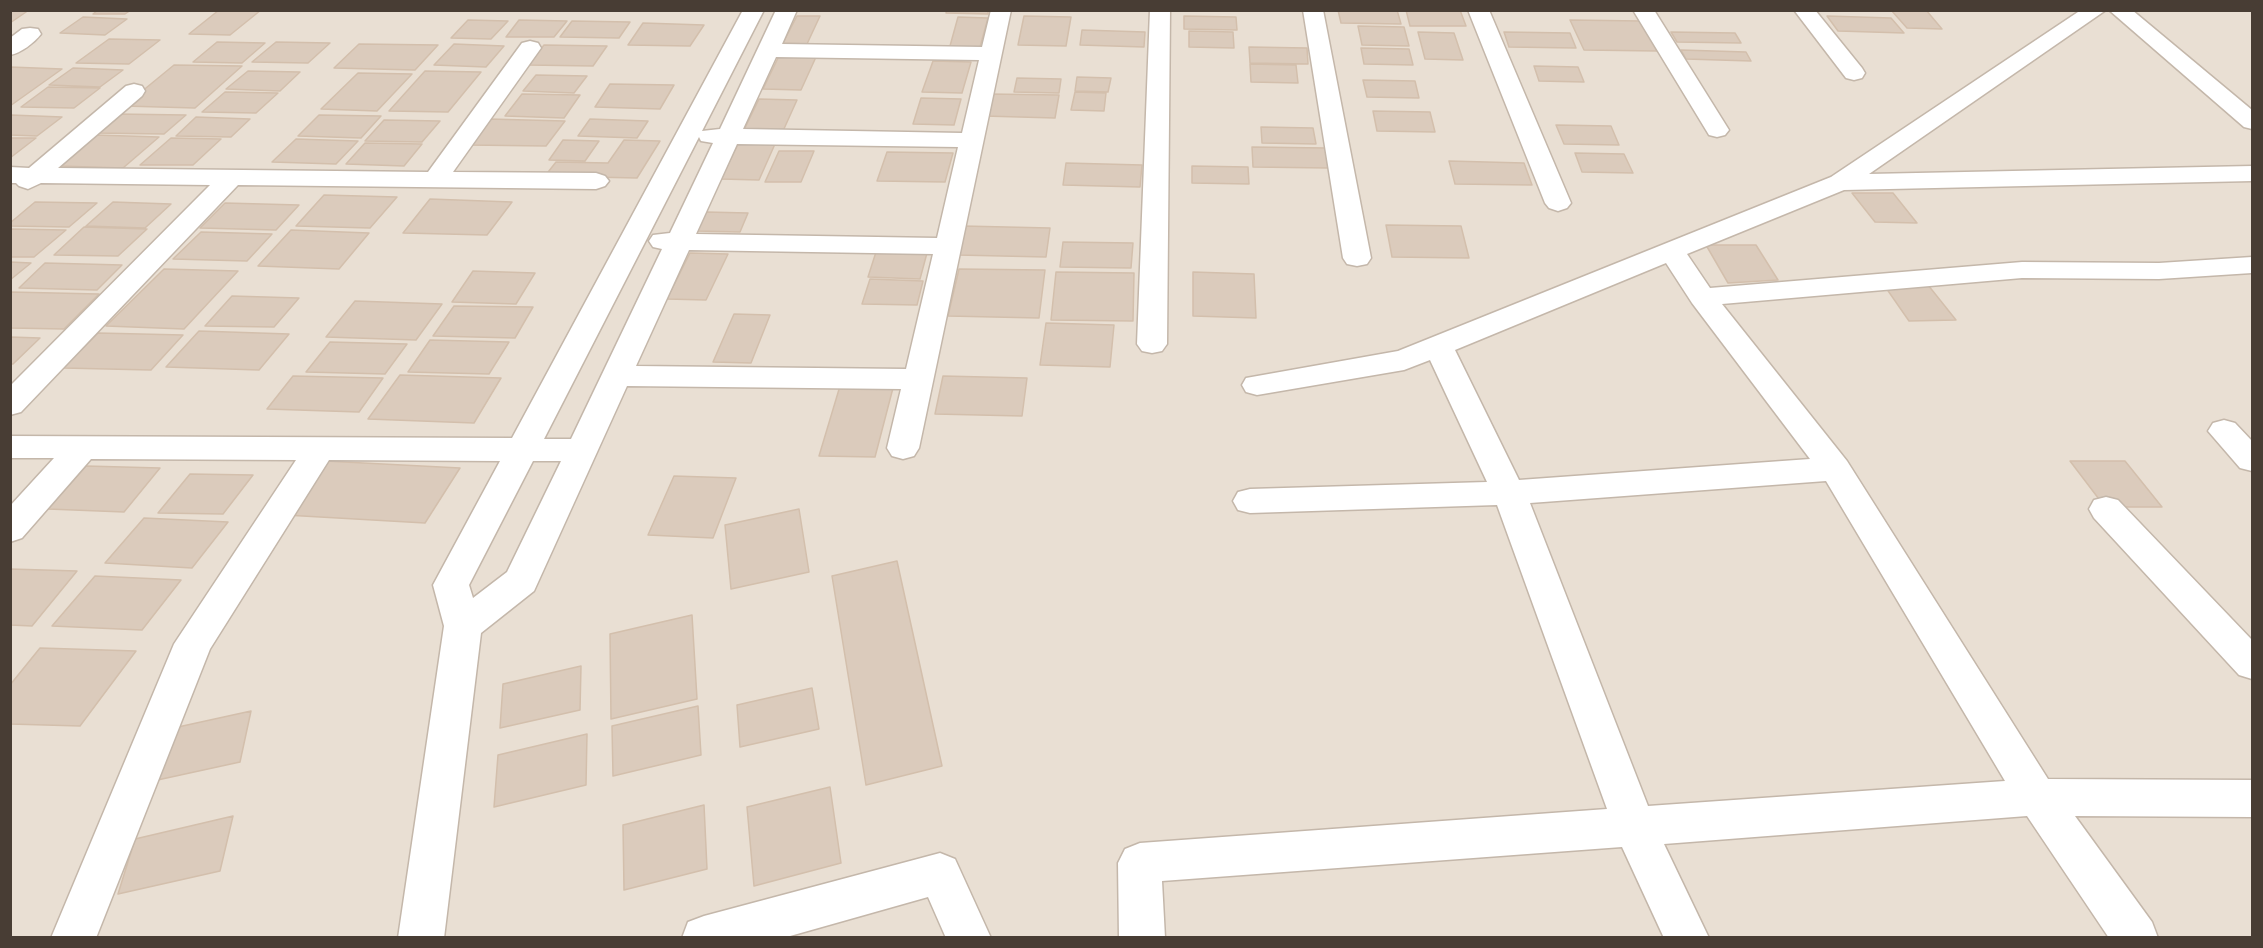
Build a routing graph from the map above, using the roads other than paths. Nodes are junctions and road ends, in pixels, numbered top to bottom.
1 (754, 10) edge
2 (787, 10) edge
3 (1001, 10) edge
4 (1160, 10) edge
5 (1313, 10) edge
6 (1478, 10) edge
7 (1643, 10) edge
8 (1804, 10) edge
9 (2096, 10) edge
10 (2119, 10) edge
11 (30, 34) dead end
12 (530, 48) dead end
13 (10, 49) edge
14 (769, 50) junction
15 (991, 54) junction
16 (1854, 72) dead end
17 (134, 91) dead end
18 (2253, 122) edge
19 (1718, 130) dead end
20 (688, 136) junction
21 (729, 137) junction
22 (972, 140) junction
23 (2253, 174) edge
24 (23, 175) edge
25 (232, 177) junction
26 (435, 179) junction
27 (596, 180) dead end
28 (1840, 182) junction
29 (10, 196) edge
30 (1558, 202) dead end
31 (633, 240) junction
32 (680, 241) junction
33 (948, 246) junction
34 (1672, 252) junction
35 (1357, 258) dead end
36 (2253, 265) edge
37 (1702, 297) junction
38 (1152, 344) dead end
39 (1438, 346) junction
40 (617, 376) junction
41 (918, 379) junction
42 (1257, 385) dead end
43 (10, 405) edge
44 (2224, 431) dead end
45 (10, 447) edge
46 (83, 447) junction
47 (903, 447) dead end
48 (320, 448) junction
49 (523, 450) junction
50 (583, 450) junction
51 (2253, 460) edge
52 (1835, 469) junction
53 (1509, 493) junction
54 (1250, 501) dead end
55 (2106, 509) dead end
56 (10, 529) edge
57 (463, 626) junction
58 (2253, 664) edge
59 (2037, 797) junction
60 (2253, 798) edge
61 (1634, 826) junction
62 (73, 938) edge
63 (420, 938) edge
64 (704, 938) edge
65 (969, 938) edge
66 (1142, 938) edge
67 (1687, 938) edge
68 (2136, 938) edge

1 - 20 street
2 - 14 street
3 - 15 street
4 - 38 street
5 - 35 street
6 - 30 street
7 - 19 street
8 - 16 street
9 - 28 street
10 - 18 street
11 - 13 street
12 - 26 street
14 - 15 street
14 - 21 street
15 - 22 street
17 - 24 street
20 - 21 street
20 - 31 street
21 - 22 street
21 - 32 street
22 - 33 street
23 - 28 street
24 - 25 street
24 - 29 street
25 - 26 street
25 - 43 street
26 - 27 street
28 - 34 street
31 - 32 street
31 - 49 street
32 - 33 street
32 - 40 street
33 - 41 street
34 - 37 street
34 - 39 street
36 - 37 street
37 - 52 street
39 - 42 street
39 - 53 street
40 - 41 street
40 - 50 street
41 - 47 street
44 - 51 street
45 - 46 street
46 - 48 street
46 - 56 street
48 - 49 street
48 - 62 street
49 - 50 street
49 - 57 street
50 - 57 street
52 - 53 street
52 - 59 street
53 - 54 street
53 - 61 street
55 - 58 street
57 - 63 street
59 - 60 street
59 - 61 street
59 - 68 street
61 - 66 street
61 - 67 street
64 - 65 street

